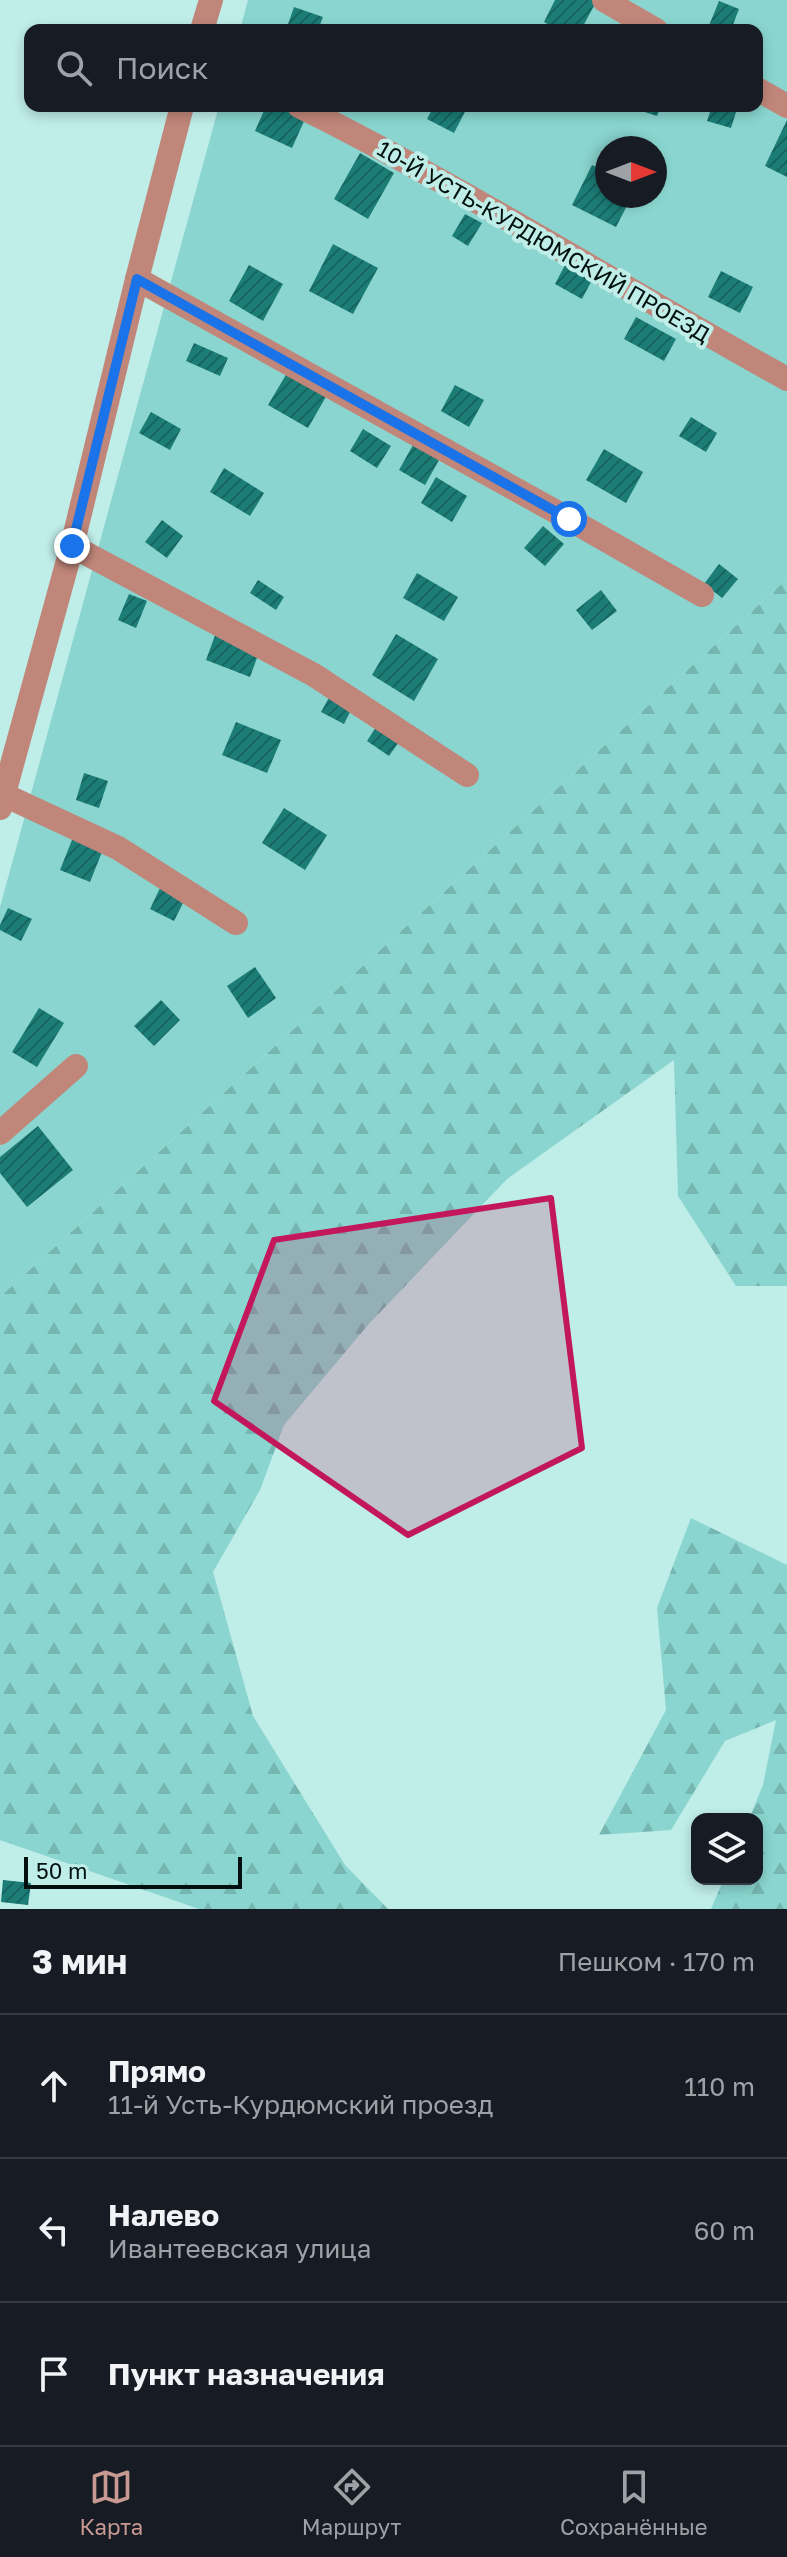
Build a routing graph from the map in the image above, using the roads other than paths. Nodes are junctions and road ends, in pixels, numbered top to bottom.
1 (211, 0) edge
2 (604, 0) edge
3 (204, 24) edge
4 (646, 24) edge
5 (763, 92) edge
6 (787, 106) edge
7 (180, 112) edge
8 (311, 112) edge
9 (137, 279) junction
10 (787, 379) edge
11 (72, 546) junction
12 (702, 595) dead end
13 (467, 775) dead end
14 (2, 802) edge
15 (236, 923) dead end
16 (76, 1066) dead end
17 (0, 1133) edge

1 - 3 street
2 - 4 street
5 - 6 street
7 - 9 street
8 - 10 street, 10-Й УСТЬ-КУРДЮМСКИЙ ПРОЕЗД
9 - 11 street
9 - 12 street
11 - 13 street
11 - 14 street
14 - 15 street
16 - 17 street

